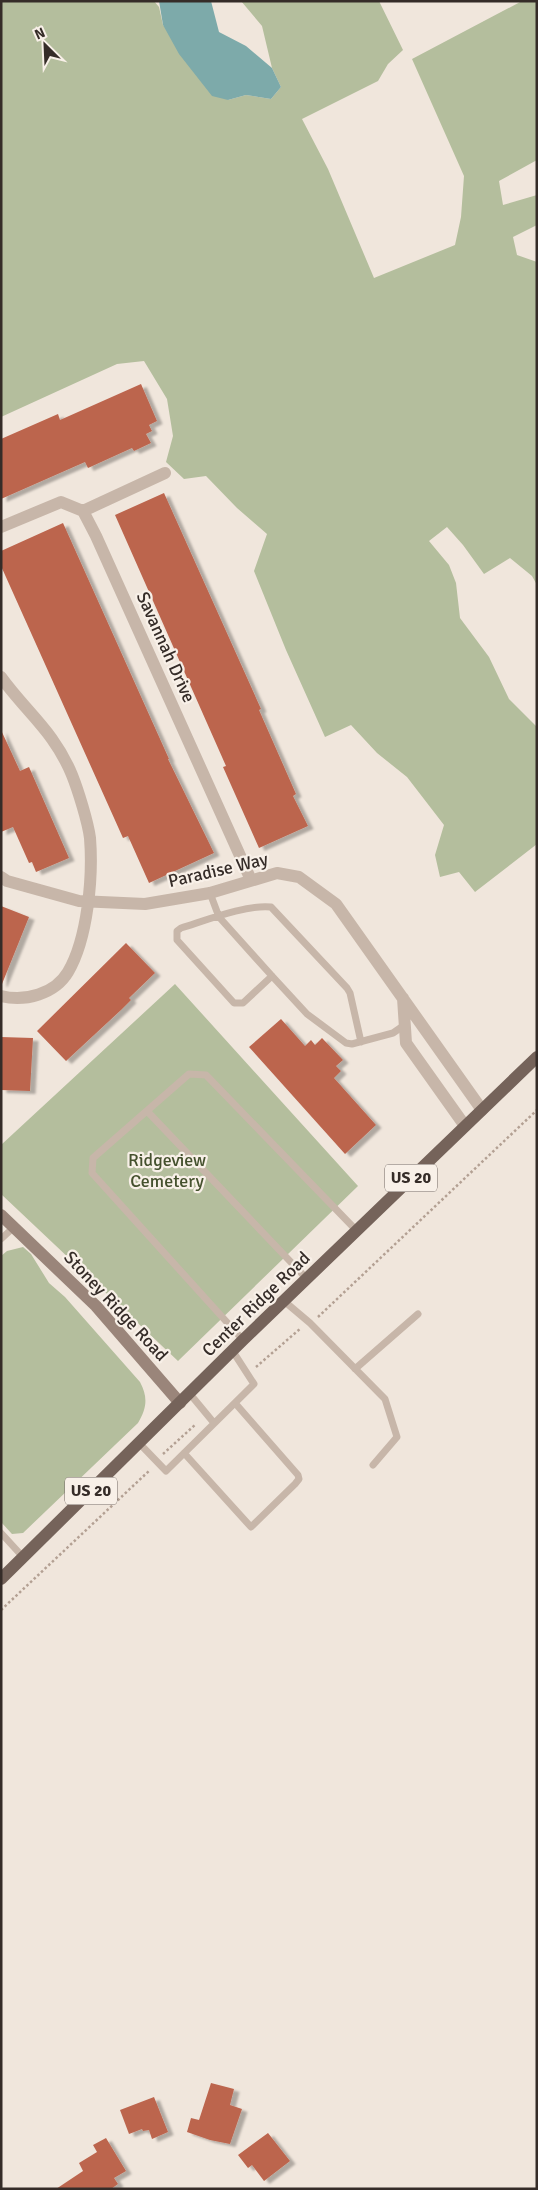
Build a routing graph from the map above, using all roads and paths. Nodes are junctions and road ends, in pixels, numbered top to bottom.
1 (165, 473) dead end
2 (83, 511) junction
3 (1, 527) edge
4 (1, 677) edge
5 (1, 877) edge
6 (251, 880) junction
7 (210, 893) junction
8 (88, 901) junction
9 (219, 917) junction
10 (272, 976) junction
11 (1, 996) edge
12 (403, 998) junction
13 (416, 1017) junction
14 (405, 1025) junction
15 (361, 1042) junction
16 (537, 1057) edge
17 (482, 1110) junction
18 (537, 1110) edge
19 (147, 1111) junction
20 (465, 1126) junction
21 (1, 1215) edge
22 (14, 1227) junction
23 (356, 1230) junction
24 (1, 1239) edge
25 (307, 1279) junction
26 (284, 1301) junction
27 (418, 1314) dead end
28 (310, 1324) junction
29 (242, 1340) junction
30 (232, 1350) junction
31 (355, 1369) junction
32 (248, 1375) junction
33 (190, 1394) junction
34 (180, 1403) junction
35 (235, 1403) junction
36 (206, 1414) junction
37 (214, 1424) junction
38 (139, 1443) junction
39 (184, 1453) junction
40 (156, 1461) junction
41 (373, 1465) dead end
42 (1, 1533) edge
43 (23, 1557) junction
44 (1, 1578) edge
45 (1, 1610) edge

1 - 2 street
2 - 3 street
2 - 6 street, Savannah Drive
4 - 8 street
5 - 8 street, Paradise Way
6 - 7 street, Paradise Way
6 - 12 street, Paradise Way
7 - 8 street, Paradise Way
7 - 9 lane
8 - 11 street
9 - 10 lane
9 - 10 lane
9 - 15 lane
10 - 15 lane
12 - 13 street, Paradise Way
12 - 14 street
13 - 14 lane
13 - 17 street, Paradise Way
14 - 15 lane
14 - 20 street
16 - 17 main road, Center Ridge Road / US 20
17 - 20 main road, Center Ridge Road / US 20
18 - 28 path
19 - 23 lane
19 - 25 lane
19 - 29 lane
20 - 23 main road, Center Ridge Road / US 20
21 - 22 street, Stoney Ridge Road
22 - 24 lane
22 - 34 street, Stoney Ridge Road
23 - 25 main road, Center Ridge Road / US 20
25 - 26 main road, Center Ridge Road / US 20
26 - 28 lane
26 - 29 main road, Center Ridge Road / US 20
27 - 31 lane
28 - 31 lane
28 - 32 path
29 - 30 main road, Center Ridge Road / US 20
30 - 32 lane
30 - 33 main road, Center Ridge Road / US 20
31 - 41 lane
32 - 35 lane
33 - 34 main road, Center Ridge Road / US 20
33 - 36 lane
34 - 38 main road, Center Ridge Road / US 20
35 - 37 lane
35 - 39 lane
36 - 37 lane
36 - 40 path
37 - 39 lane
38 - 40 lane
38 - 43 main road, Center Ridge Road / US 20
39 - 40 lane
40 - 45 path
42 - 43 lane
43 - 44 main road, Center Ridge Road / US 20

